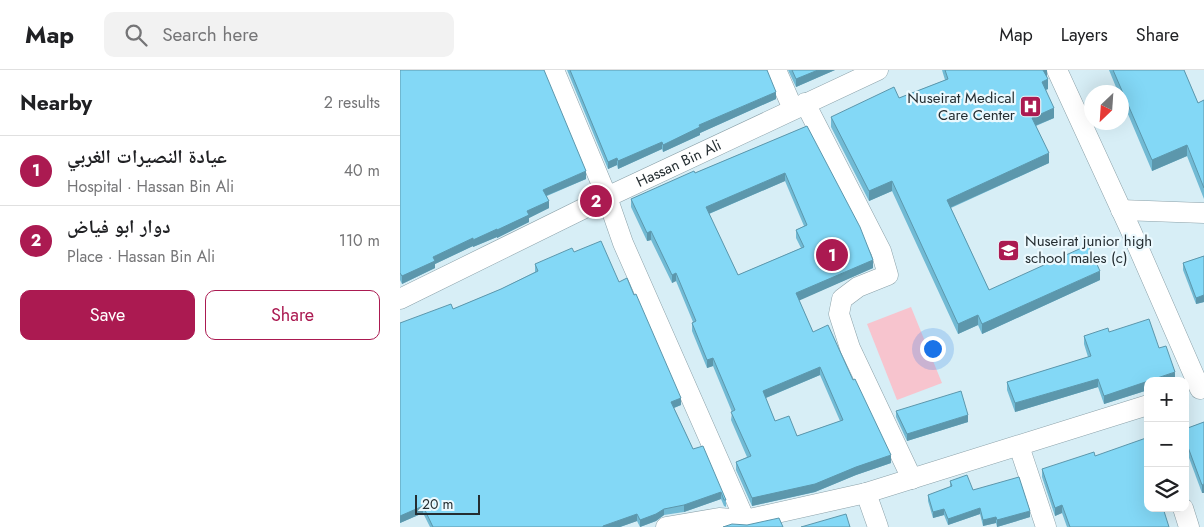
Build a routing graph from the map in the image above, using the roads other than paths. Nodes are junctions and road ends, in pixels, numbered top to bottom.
1 (554, 70) edge
2 (776, 70) edge
3 (878, 70) edge
4 (1057, 70) edge
5 (799, 106) junction
6 (607, 197) junction
7 (1121, 210) junction
8 (1204, 212) edge
9 (400, 299) edge
10 (1197, 390) edge
11 (1144, 406) edge
12 (1019, 446) junction
13 (912, 479) junction
14 (866, 493) junction
15 (1184, 512) edge
16 (746, 520) junction
17 (720, 522) edge
18 (666, 527) edge
19 (878, 527) edge
20 (1046, 527) edge
21 (1189, 527) edge

1 - 6 street
2 - 5 street
3 - 5 street, Hassan Bin Ali
4 - 7 street
5 - 6 street, Hassan Bin Ali
5 - 13 street
6 - 9 street, Hassan Bin Ali
6 - 16 street
7 - 8 street
7 - 10 street
11 - 12 street
12 - 13 street
12 - 20 street
13 - 14 street
14 - 16 street
14 - 19 street
15 - 21 street
16 - 17 street
17 - 18 street

